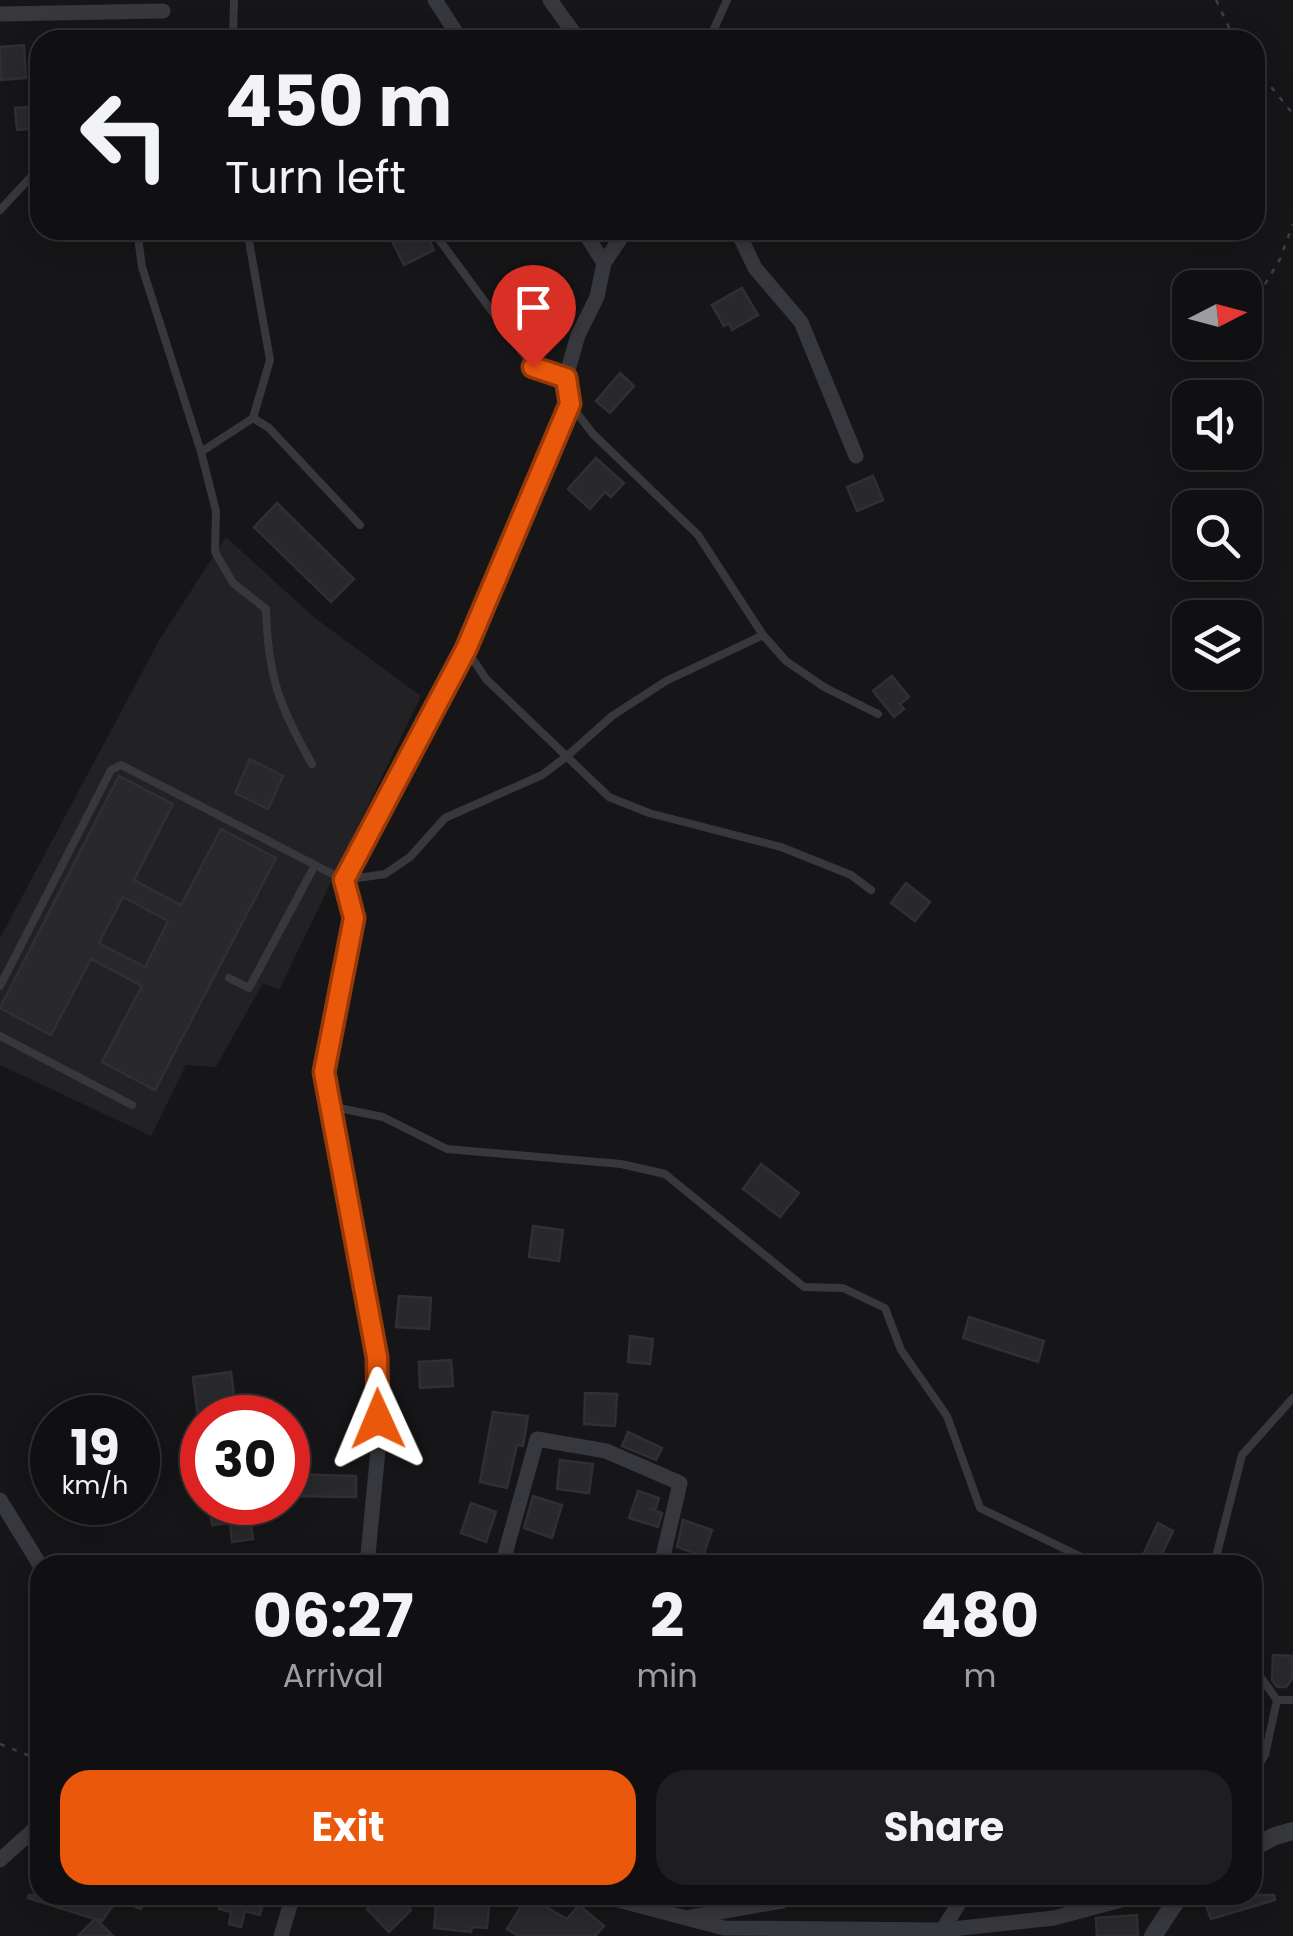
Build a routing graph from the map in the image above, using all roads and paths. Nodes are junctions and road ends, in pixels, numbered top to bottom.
1 (234, 0) edge
2 (435, 0) edge
3 (550, 0) edge
4 (727, 0) edge
5 (1216, 0) edge
6 (163, 11) dead end
7 (0, 14) edge
8 (233, 30) edge
9 (454, 30) edge
10 (572, 30) edge
11 (714, 30) edge
12 (1230, 30) edge
13 (1265, 79) edge
14 (1293, 114) edge
15 (30, 178) edge
16 (0, 210) edge
17 (1293, 224) edge
18 (138, 240) edge
19 (250, 240) edge
20 (439, 240) edge
21 (589, 240) edge
22 (619, 240) edge
23 (742, 240) edge
24 (604, 263) junction
25 (1262, 289) edge
26 (566, 378) junction
27 (570, 404) junction
28 (254, 418) junction
29 (200, 452) junction
30 (856, 456) dead end
31 (360, 525) dead end
32 (763, 635) junction
33 (466, 649) junction
34 (878, 714) dead end
35 (566, 757) junction
36 (312, 764) dead end
37 (315, 865) junction
38 (344, 880) junction
39 (871, 890) dead end
40 (229, 978) dead end
41 (0, 986) edge
42 (0, 1036) edge
43 (132, 1105) dead end
44 (330, 1106) junction
45 (1293, 1398) edge
46 (0, 1500) edge
47 (34, 1555) edge
48 (368, 1555) edge
49 (505, 1555) edge
50 (663, 1555) edge
51 (1077, 1555) edge
52 (1217, 1555) edge
53 (1262, 1680) edge
54 (1277, 1700) junction
55 (1293, 1700) edge
56 (0, 1744) edge
57 (30, 1756) edge
58 (1262, 1760) edge
59 (1293, 1832) edge
60 (30, 1833) edge
61 (1262, 1843) edge
62 (0, 1860) edge
63 (290, 1905) edge
64 (635, 1905) edge
65 (758, 1905) edge
66 (958, 1905) edge
67 (1103, 1905) edge
68 (1173, 1905) edge
69 (682, 1918) junction
70 (721, 1932) edge
71 (941, 1933) edge
72 (280, 1936) edge
73 (1153, 1936) edge

1 - 8 lane
2 - 9 street
3 - 10 street
4 - 11 lane
5 - 12 path
6 - 7 street
13 - 14 path
15 - 16 lane
17 - 25 path
18 - 29 lane
19 - 28 lane
20 - 26 lane
21 - 24 street
22 - 24 street
23 - 30 street
24 - 26 street
26 - 27 street
27 - 32 lane
27 - 33 street
28 - 29 lane
28 - 31 lane
29 - 36 lane
32 - 34 lane
32 - 35 lane
33 - 35 lane
33 - 38 street
35 - 38 lane
35 - 39 lane
37 - 38 lane
37 - 40 lane
37 - 41 lane
38 - 44 street
42 - 43 lane
44 - 48 street
44 - 51 lane
45 - 52 lane
46 - 47 street
49 - 50 street
53 - 54 lane
54 - 55 lane
54 - 58 lane
56 - 57 path
59 - 61 street
60 - 62 street
63 - 72 street
64 - 69 street
65 - 69 street
66 - 71 street
67 - 71 street
68 - 73 street
69 - 70 street
70 - 71 street

